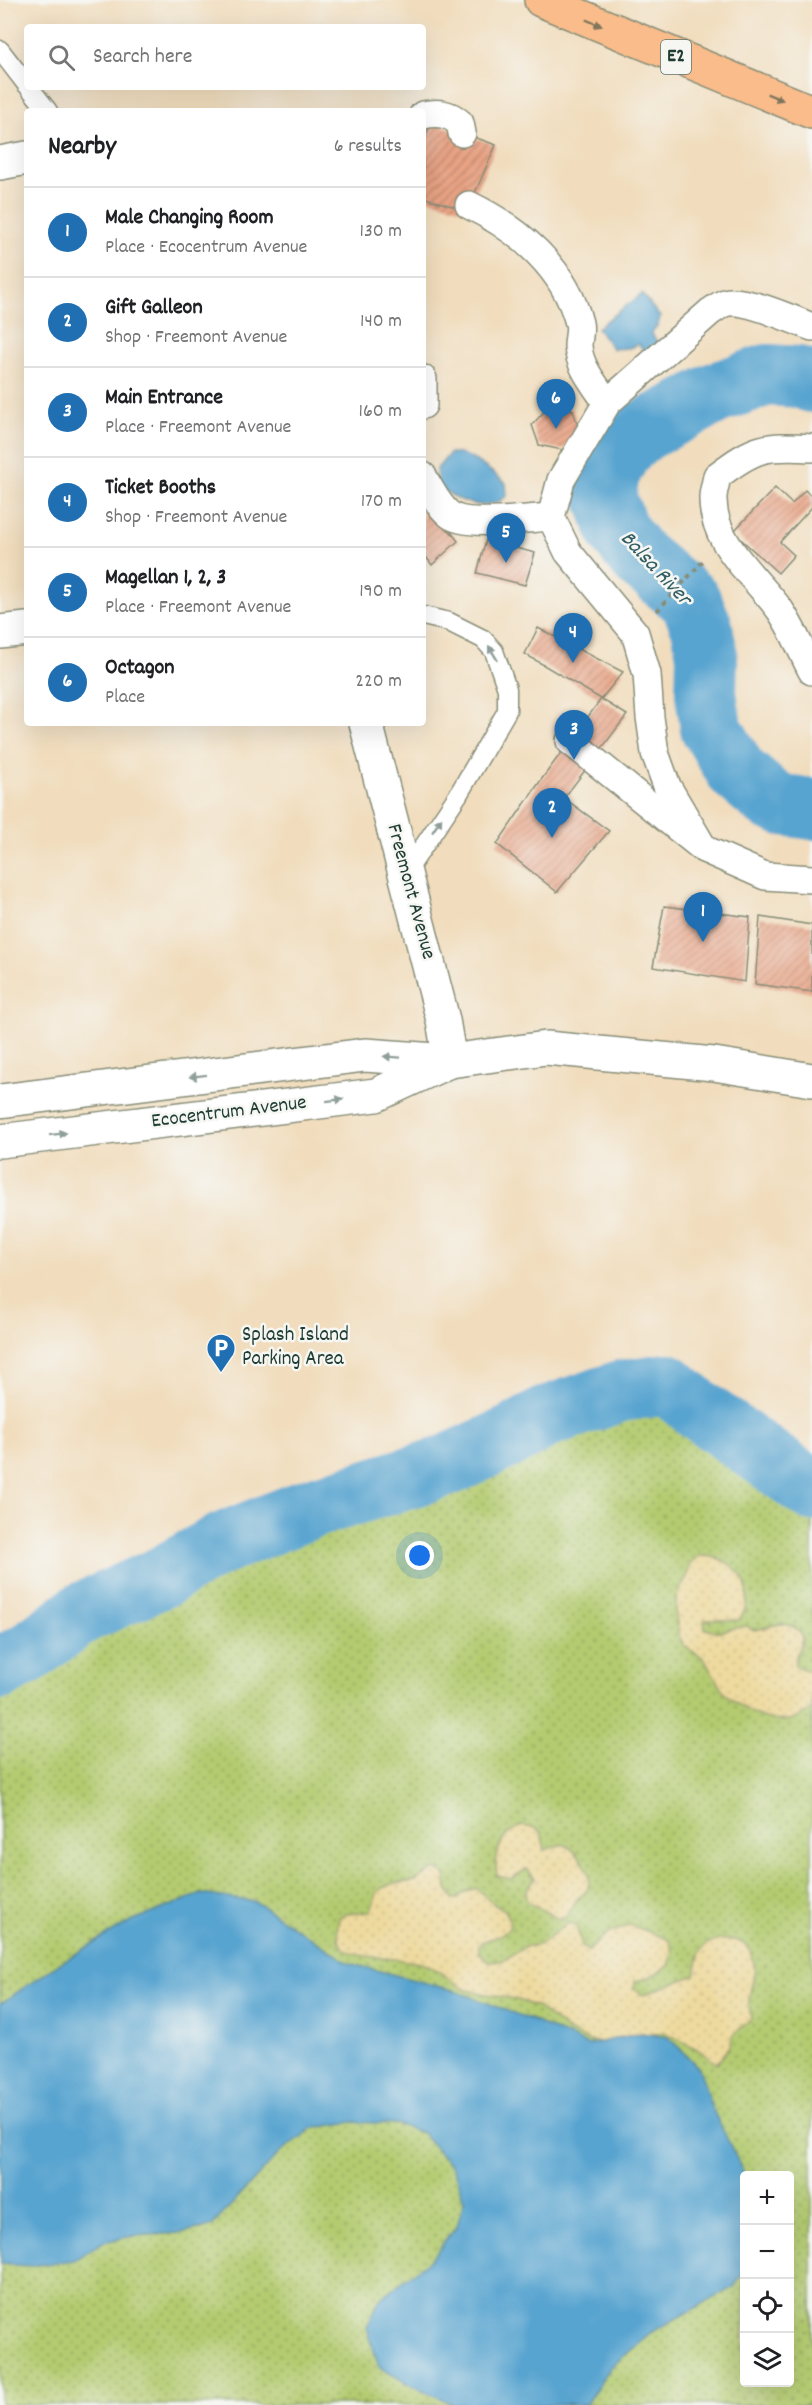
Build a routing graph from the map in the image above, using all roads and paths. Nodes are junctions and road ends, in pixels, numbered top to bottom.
1 (541, 0) edge
2 (0, 50) edge
3 (24, 81) edge
4 (31, 90) edge
5 (46, 108) edge
6 (812, 112) edge
7 (426, 116) edge
8 (462, 133) dead end
9 (24, 159) edge
10 (0, 163) edge
11 (469, 205) dead end
12 (812, 327) edge
13 (608, 403) junction
14 (812, 448) edge
15 (426, 481) edge
16 (551, 517) junction
17 (724, 539) junction
18 (426, 617) edge
19 (24, 629) edge
20 (0, 632) edge
21 (635, 633) junction
22 (812, 671) edge
23 (367, 726) edge
24 (570, 741) dead end
25 (704, 849) junction
26 (405, 874) junction
27 (812, 879) edge
28 (450, 1061) junction
29 (812, 1080) edge
30 (0, 1101) edge
31 (0, 1141) edge

1 -> 6 highway, E2
2 - 3 lane
4 - 5 lane
7 - 8 street
9 - 10 street
11 - 13 street
12 - 13 street
13 - 16 street
14 - 17 street
15 - 16 street
16 - 21 street
17 - 21 path
17 - 22 street
26 -> 18 lane
19 - 20 street
21 - 25 street
23 - 26 street, Freemont Avenue
24 - 25 street
25 - 27 street
26 - 28 street, Freemont Avenue
28 - 29 street, Ecocentrum Avenue
28 -> 30 street, Ecocentrum Avenue
31 -> 28 street, Ecocentrum Avenue

